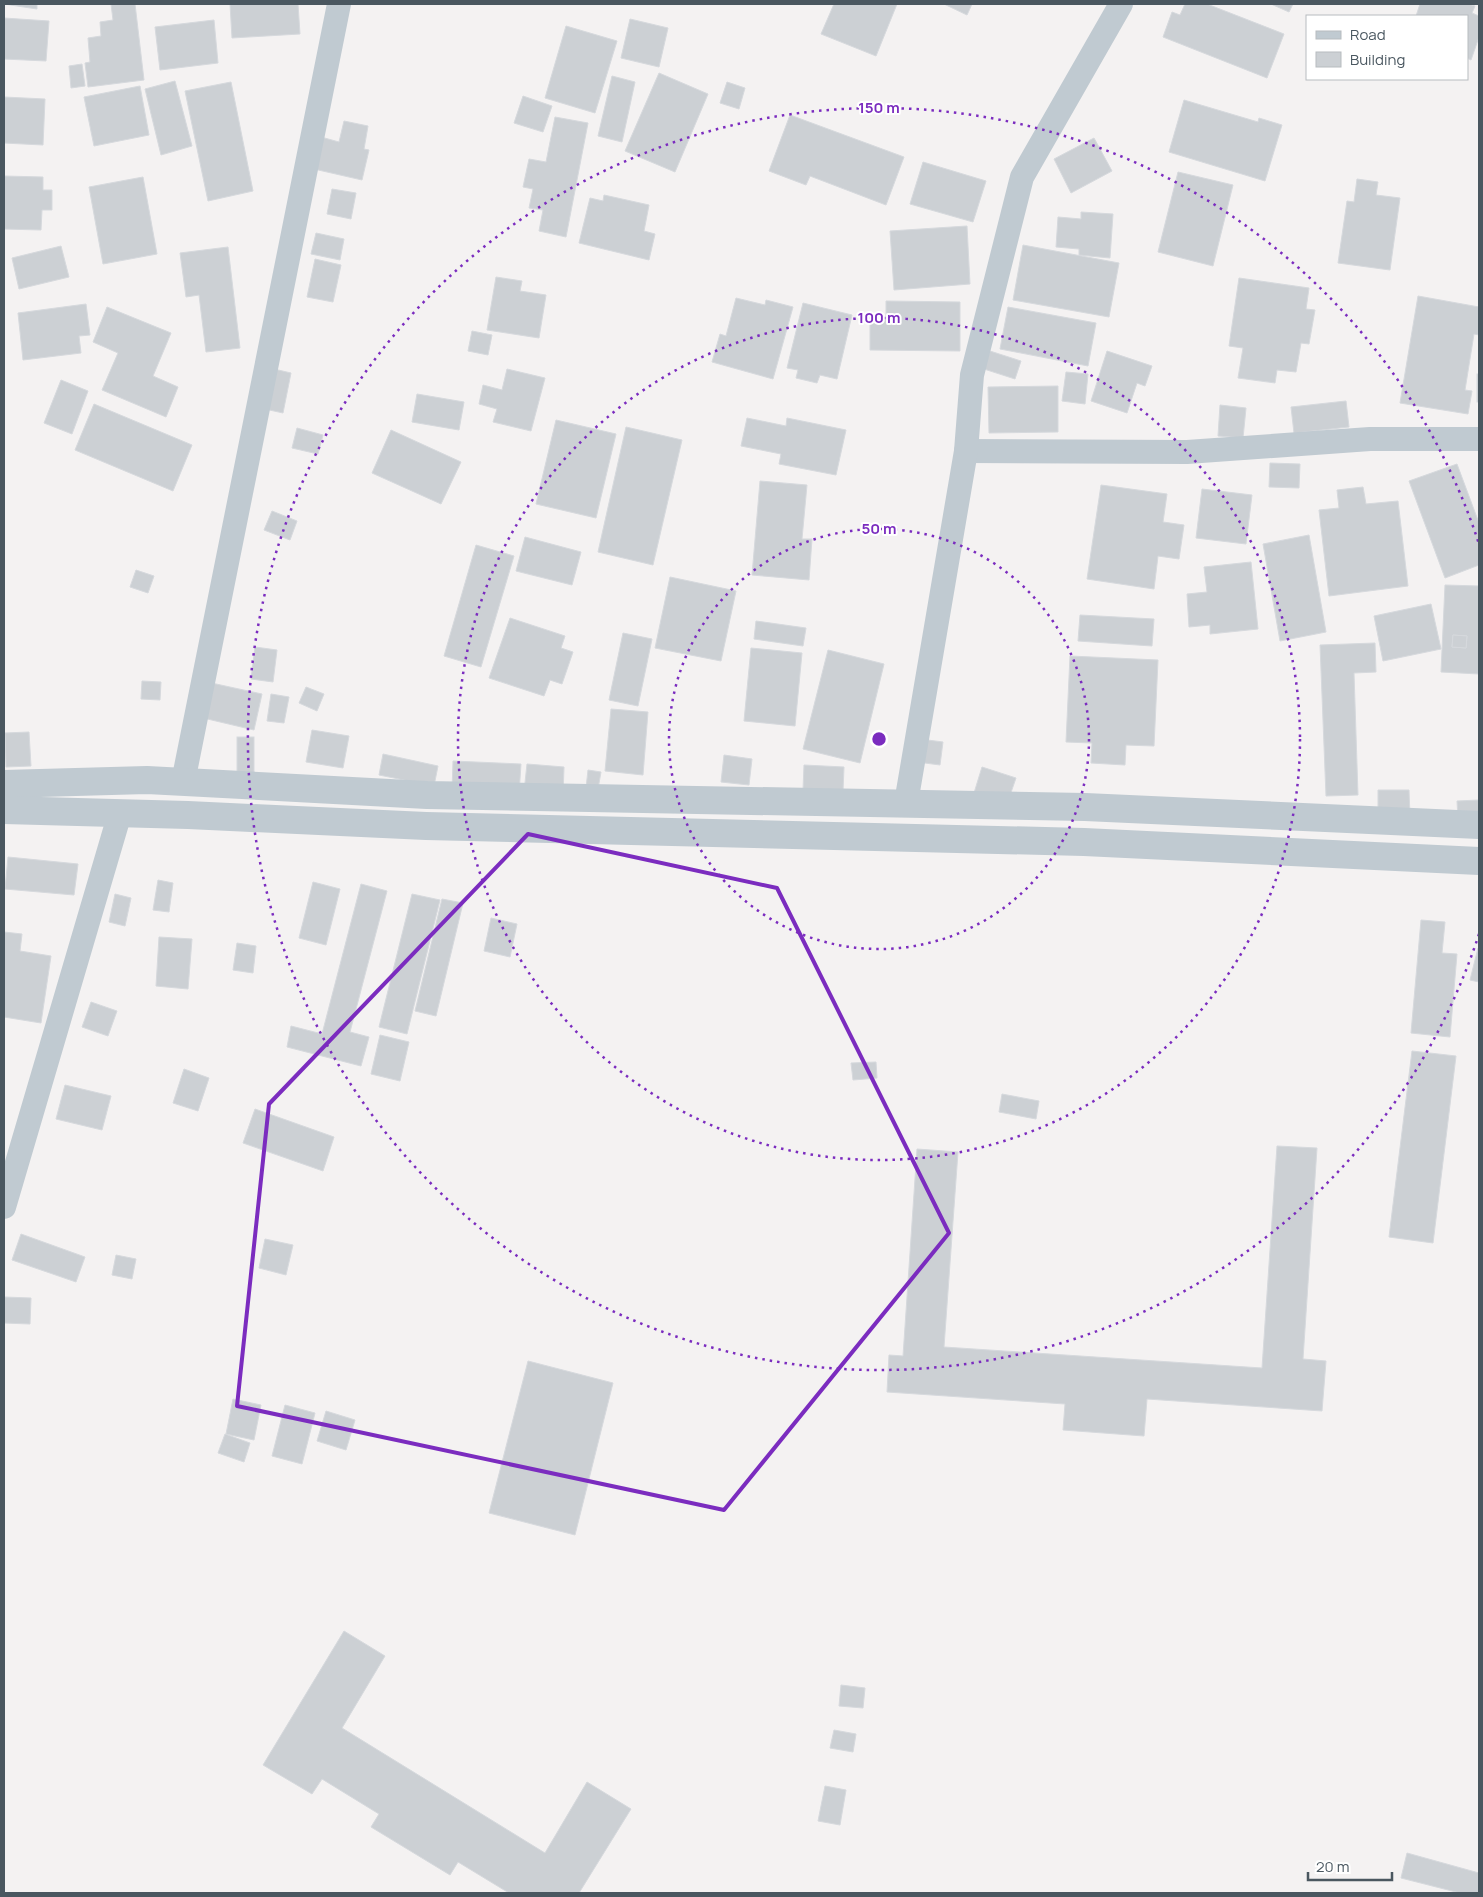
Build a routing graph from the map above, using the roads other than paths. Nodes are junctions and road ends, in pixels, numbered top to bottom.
1 (339, 4) edge
2 (1121, 4) edge
3 (1479, 439) edge
4 (966, 451) junction
5 (183, 782) junction
6 (4, 784) edge
7 (427, 795) junction
8 (906, 803) junction
9 (4, 810) edge
10 (120, 813) junction
11 (1479, 825) edge
12 (426, 826) junction
13 (1479, 861) edge
14 (4, 1207) edge

1 - 5 street
2 - 4 street
3 - 4 street
4 - 8 street
5 - 6 street
5 - 7 street
7 - 8 street
7 - 12 street
8 - 11 street
9 - 10 street
10 - 12 street
10 - 14 street
12 - 13 street

